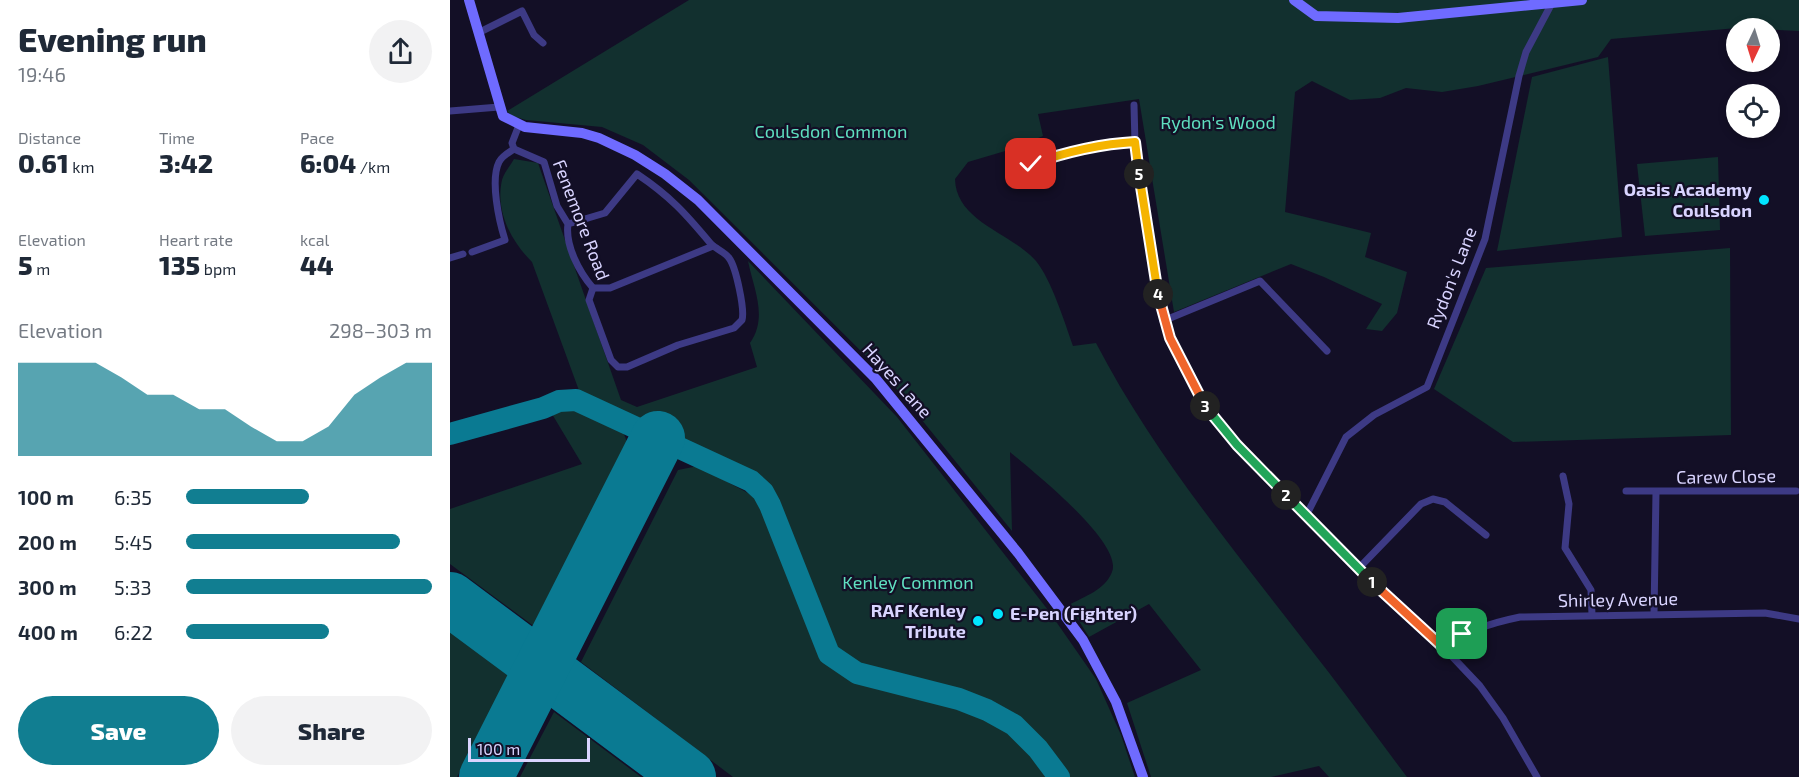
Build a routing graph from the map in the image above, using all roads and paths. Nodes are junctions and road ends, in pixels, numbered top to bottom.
1 (469, 0) edge
2 (1294, 0) edge
3 (1582, 0) edge
4 (1552, 3) junction
5 (480, 32) junction
6 (543, 43) dead end
7 (1134, 105) dead end
8 (499, 106) junction
9 (450, 111) edge
10 (519, 125) junction
11 (1135, 142) junction
12 (514, 149) junction
13 (1031, 164) dead end
14 (568, 224) junction
15 (713, 246) junction
16 (472, 252) dead end
17 (463, 254) dead end
18 (450, 258) edge
19 (593, 288) junction
20 (1163, 321) junction
21 (1327, 351) dead end
22 (1563, 476) dead end
23 (1626, 491) dead end
24 (1796, 491) dead end
25 (1656, 492) junction
26 (1306, 516) junction
27 (1485, 535) dead end
28 (1358, 569) junction
29 (1654, 614) junction
30 (1592, 615) junction
31 (1799, 619) edge
32 (1445, 649) junction
33 (1143, 777) edge
34 (1537, 777) edge

1 - 5 street
2 - 4 street
3 - 4 street
4 - 26 street, Rydon's Lane
5 - 6 street
5 - 8 street
7 - 11 street
8 - 9 street
8 - 10 street
10 - 12 street
10 - 33 street, Hayes Lane
11 - 13 street
11 - 20 street
12 - 14 street, Fenemore Road
12 - 16 street
14 - 15 street
14 - 19 street, Fenemore Road
15 - 19 street
15 - 19 street, Fenemore Road
17 - 18 street
20 - 21 street
20 - 26 street
22 - 30 street
23 - 25 street, Carew Close
24 - 25 street, Carew Close
25 - 29 street, Carew Close
26 - 28 street
27 - 28 street
28 - 32 street
29 - 30 street, Shirley Avenue
29 - 31 street, Shirley Avenue
30 - 32 street, Shirley Avenue
32 - 34 street

